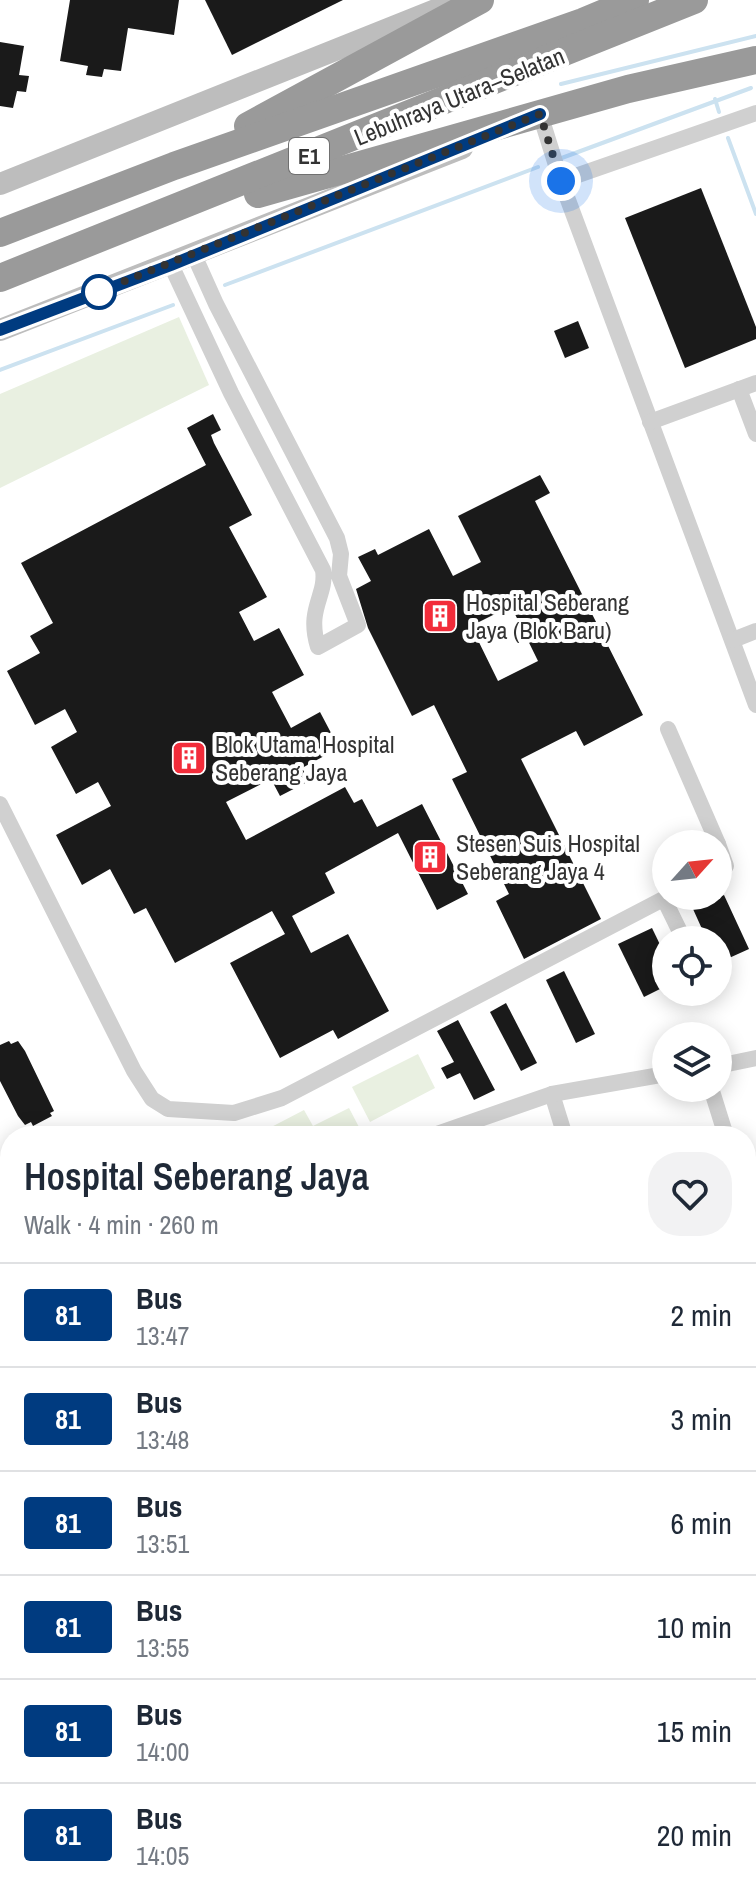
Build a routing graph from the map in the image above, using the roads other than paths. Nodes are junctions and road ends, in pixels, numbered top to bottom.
1 (461, 0) edge
2 (480, 0) edge
3 (635, 0) edge
4 (694, 0) edge
5 (756, 60) edge
6 (756, 113) edge
7 (540, 114) junction
8 (174, 166) junction
9 (561, 181) junction
10 (0, 184) edge
11 (0, 233) edge
12 (81, 247) junction
13 (194, 255) junction
14 (171, 265) junction
15 (0, 278) edge
16 (0, 330) edge
17 (255, 381) junction
18 (756, 383) edge
19 (739, 389) junction
20 (231, 393) junction
21 (650, 422) junction
22 (756, 434) edge
23 (307, 483) junction
24 (284, 494) junction
25 (756, 631) edge
26 (733, 640) junction
27 (756, 703) edge
28 (668, 729) dead end
29 (0, 804) edge
30 (712, 830) edge
31 (652, 904) edge
32 (756, 1058) edge
33 (732, 1063) edge
34 (652, 1076) edge
35 (552, 1094) junction
36 (715, 1102) edge
37 (460, 1126) edge
38 (562, 1126) edge
39 (723, 1126) edge

1 - 10 main road
2 - 8 highway
3 - 8 highway, Lebuhraya Utara–Selatan / E1
4 - 12 highway, Lebuhraya Utara–Selatan / E1
5 - 7 highway
6 - 9 street
7 - 9 street
7 - 12 highway
7 - 13 main road
8 - 11 highway, Lebuhraya Utara–Selatan / E1
9 - 21 street
12 - 15 highway, Lebuhraya Utara–Selatan / E1
13 - 14 main road
13 - 17 street
14 - 16 main road
14 - 20 street
17 - 20 street
17 - 23 street
18 - 19 street
19 - 21 street
19 - 22 street
20 - 24 street
21 - 26 street
23 - 24 street
23 - 24 street
25 - 26 street
26 - 27 street
28 - 30 street
29 - 31 street
32 - 33 street
34 - 35 street
35 - 37 street
35 - 38 street
36 - 39 street

